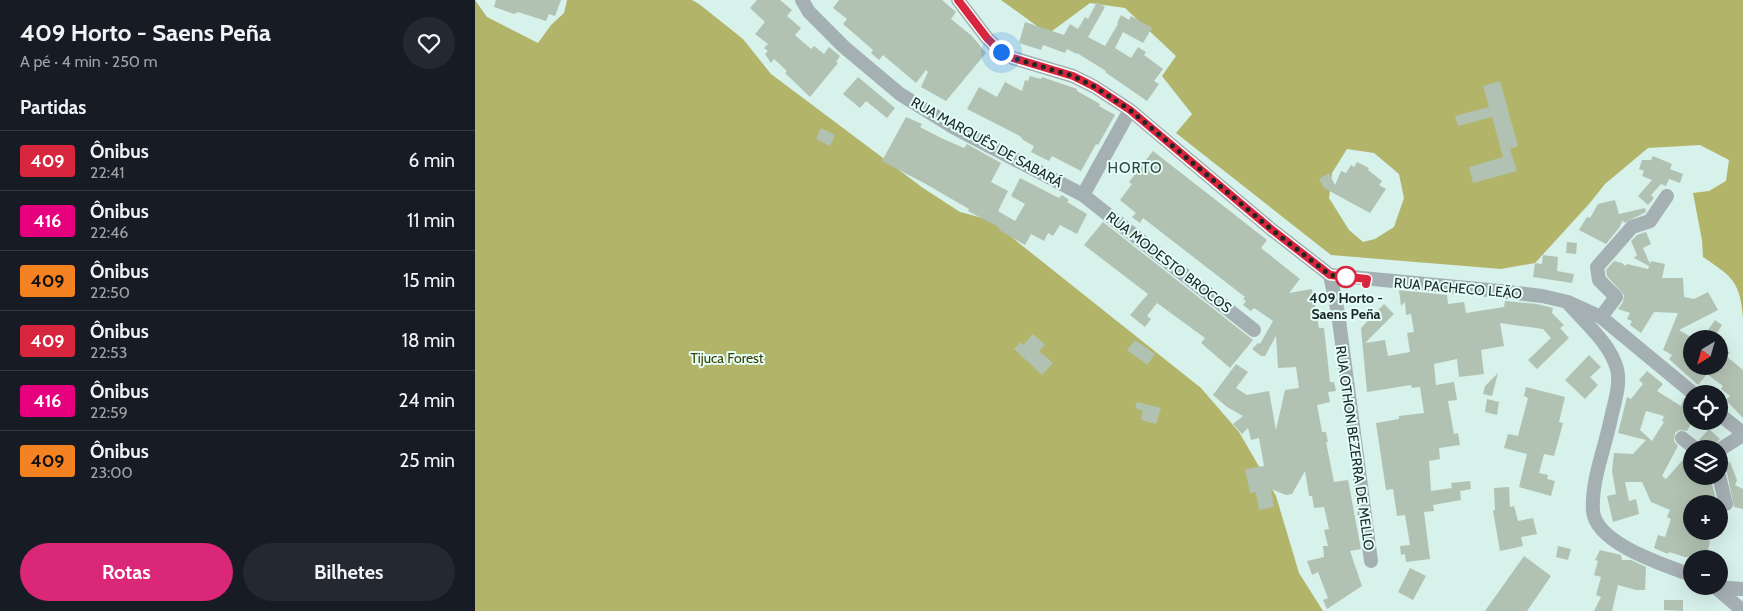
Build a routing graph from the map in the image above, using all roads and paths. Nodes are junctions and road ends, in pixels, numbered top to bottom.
1 (802, 0) edge
2 (958, 0) edge
3 (1130, 110) junction
4 (1083, 195) junction
5 (1667, 196) dead end
6 (1330, 275) junction
7 (1567, 302) junction
8 (1601, 317) junction
9 (1254, 330) dead end
10 (1683, 385) edge
11 (1728, 422) edge
12 (1743, 434) edge
13 (1682, 438) dead end
14 (1685, 440) edge
15 (1728, 444) edge
16 (1371, 561) dead end
17 (1683, 573) edge
18 (1728, 588) edge
19 (1743, 589) edge
20 (1724, 595) edge
21 (1743, 611) edge

1 - 4 street, RUA MARQUÊS DE SABARÁ
2 - 3 street
3 - 4 street
3 - 6 street
4 - 9 street, RUA MODESTO BROCOS
5 - 8 street
6 - 7 street, RUA PACHECO LEÃO
6 - 16 street, RUA OTHON BEZERRA DE MELLO
7 - 8 street, RUA PACHECO LEÃO
7 - 17 street
8 - 10 street, RUA PACHECO LEÃO
11 - 12 street
12 - 15 street
13 - 14 street
18 - 19 street
20 - 21 street

